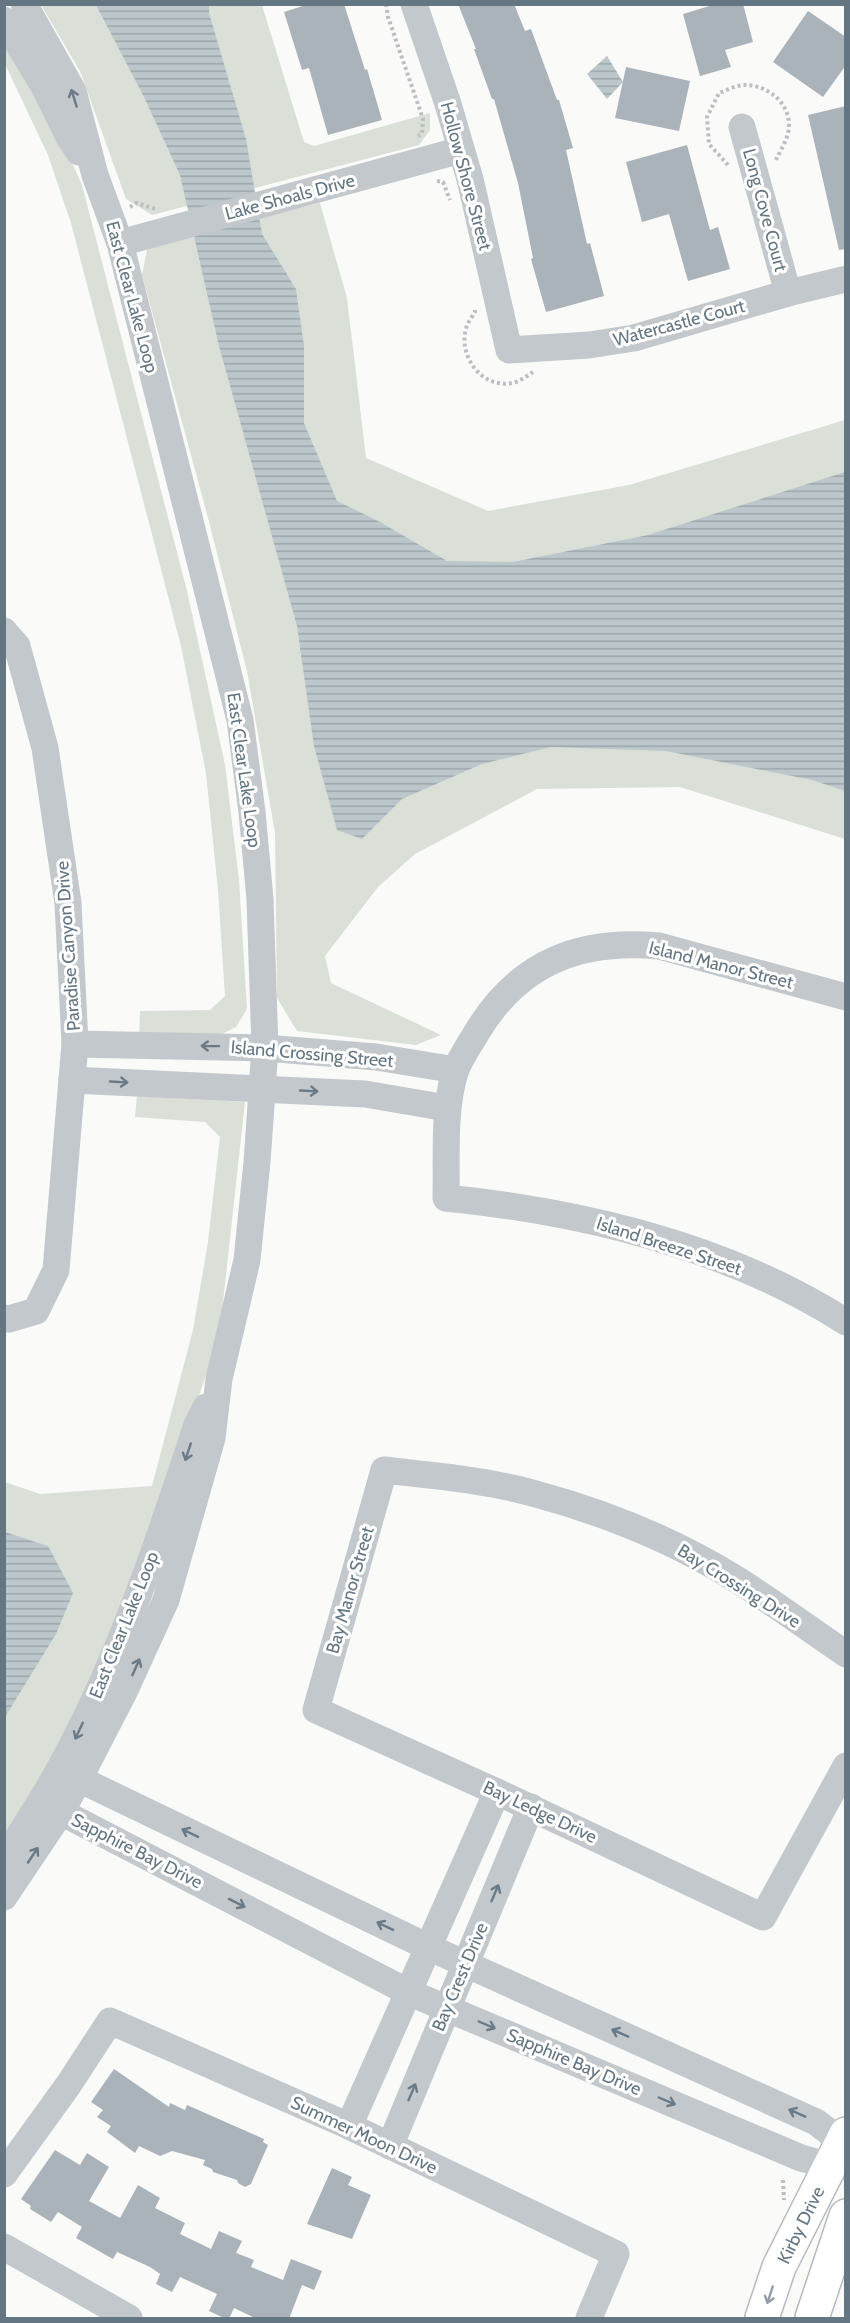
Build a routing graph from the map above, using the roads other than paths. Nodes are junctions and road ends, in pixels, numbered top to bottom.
1 (24, 4) edge
2 (414, 4) edge
3 (4, 20) edge
4 (742, 127) dead end
5 (461, 150) junction
6 (95, 175) junction
7 (120, 243) junction
8 (846, 279) edge
9 (788, 293) junction
10 (509, 350) joint
11 (4, 631) edge
12 (846, 997) edge
13 (75, 1044) junction
14 (168, 1046) junction
15 (265, 1048) junction
16 (456, 1070) junction
17 (72, 1080) junction
18 (166, 1084) junction
19 (262, 1089) junction
20 (447, 1108) junction
21 (446, 1198) joint
22 (4, 1318) edge
23 (846, 1322) edge
24 (219, 1379) junction
25 (384, 1470) joint
26 (846, 1654) edge
27 (316, 1710) joint
28 (846, 1766) edge
29 (79, 1779) junction
30 (51, 1785) junction
31 (497, 1792) junction
32 (531, 1807) junction
33 (61, 1812) junction
34 (4, 1859) edge
35 (4, 1897) edge
36 (428, 1947) junction
37 (466, 1964) junction
38 (408, 1992) junction
39 (447, 2008) junction
40 (349, 2126) junction
41 (390, 2146) junction
42 (842, 2151) edge
43 (4, 2174) edge
44 (846, 2216) edge
45 (4, 2247) edge
46 (129, 2319) edge
47 (589, 2319) edge
48 (762, 2319) edge
49 (812, 2319) edge

6 -> 1 street, East Clear Lake Loop
2 - 5 street, Hollow Shore Street
3 - 6 street, East Clear Lake Loop
4 - 9 street, Long Cove Court
5 - 7 street, Lake Shoals Drive
5 - 10 street, Hollow Shore Street
6 - 7 street, East Clear Lake Loop
7 - 15 street, East Clear Lake Loop
8 - 9 street, Watercastle Court
9 - 10 street, Watercastle Court
11 - 13 street, Paradise Canyon Drive
12 - 16 street, Island Manor Street
13 - 14 street, Island Crossing Street
13 - 17 street, Paradise Canyon Drive
15 -> 14 street, Island Crossing Street
14 - 18 street
15 - 16 street, Island Crossing Street
15 - 19 street, East Clear Lake Loop
16 - 20 street, Island Manor Street
17 -> 18 street, Island Crossing Street
17 - 22 street, Paradise Canyon Drive
18 - 19 street, Island Crossing Street
19 -> 20 street, Island Crossing Street
19 - 24 street, East Clear Lake Loop
20 - 21 street, Island Manor Street
21 - 23 street, Island Breeze Street
29 -> 24 street, East Clear Lake Loop
24 -> 30 street, East Clear Lake Loop
25 - 26 street, Bay Crossing Drive
25 - 27 street, Bay Manor Street
27 - 31 street, Bay Ledge Drive
28 - 32 street, Bay Ledge Drive
29 - 30 street
29 - 33 street, East Clear Lake Loop
36 -> 29 street
30 - 33 street, Sapphire Bay Drive
30 - 34 street, East Clear Lake Loop
31 - 32 street, Bay Ledge Drive
31 - 36 street
37 -> 32 street, Bay Crest Drive
35 -> 33 street, East Clear Lake Loop
33 -> 38 street, Sapphire Bay Drive
36 - 37 street
36 - 38 street
37 - 39 street, Bay Crest Drive
42 -> 37 street
38 - 39 street, Sapphire Bay Drive
38 - 40 street
41 -> 39 street, Bay Crest Drive
39 -> 42 street, Sapphire Bay Drive
40 - 41 street, Summer Moon Drive
40 - 43 street, Summer Moon Drive
41 - 47 street, Summer Moon Drive
42 -> 48 main road, Kirby Drive
44 - 49 main road, Kirby Drive
45 - 46 street

